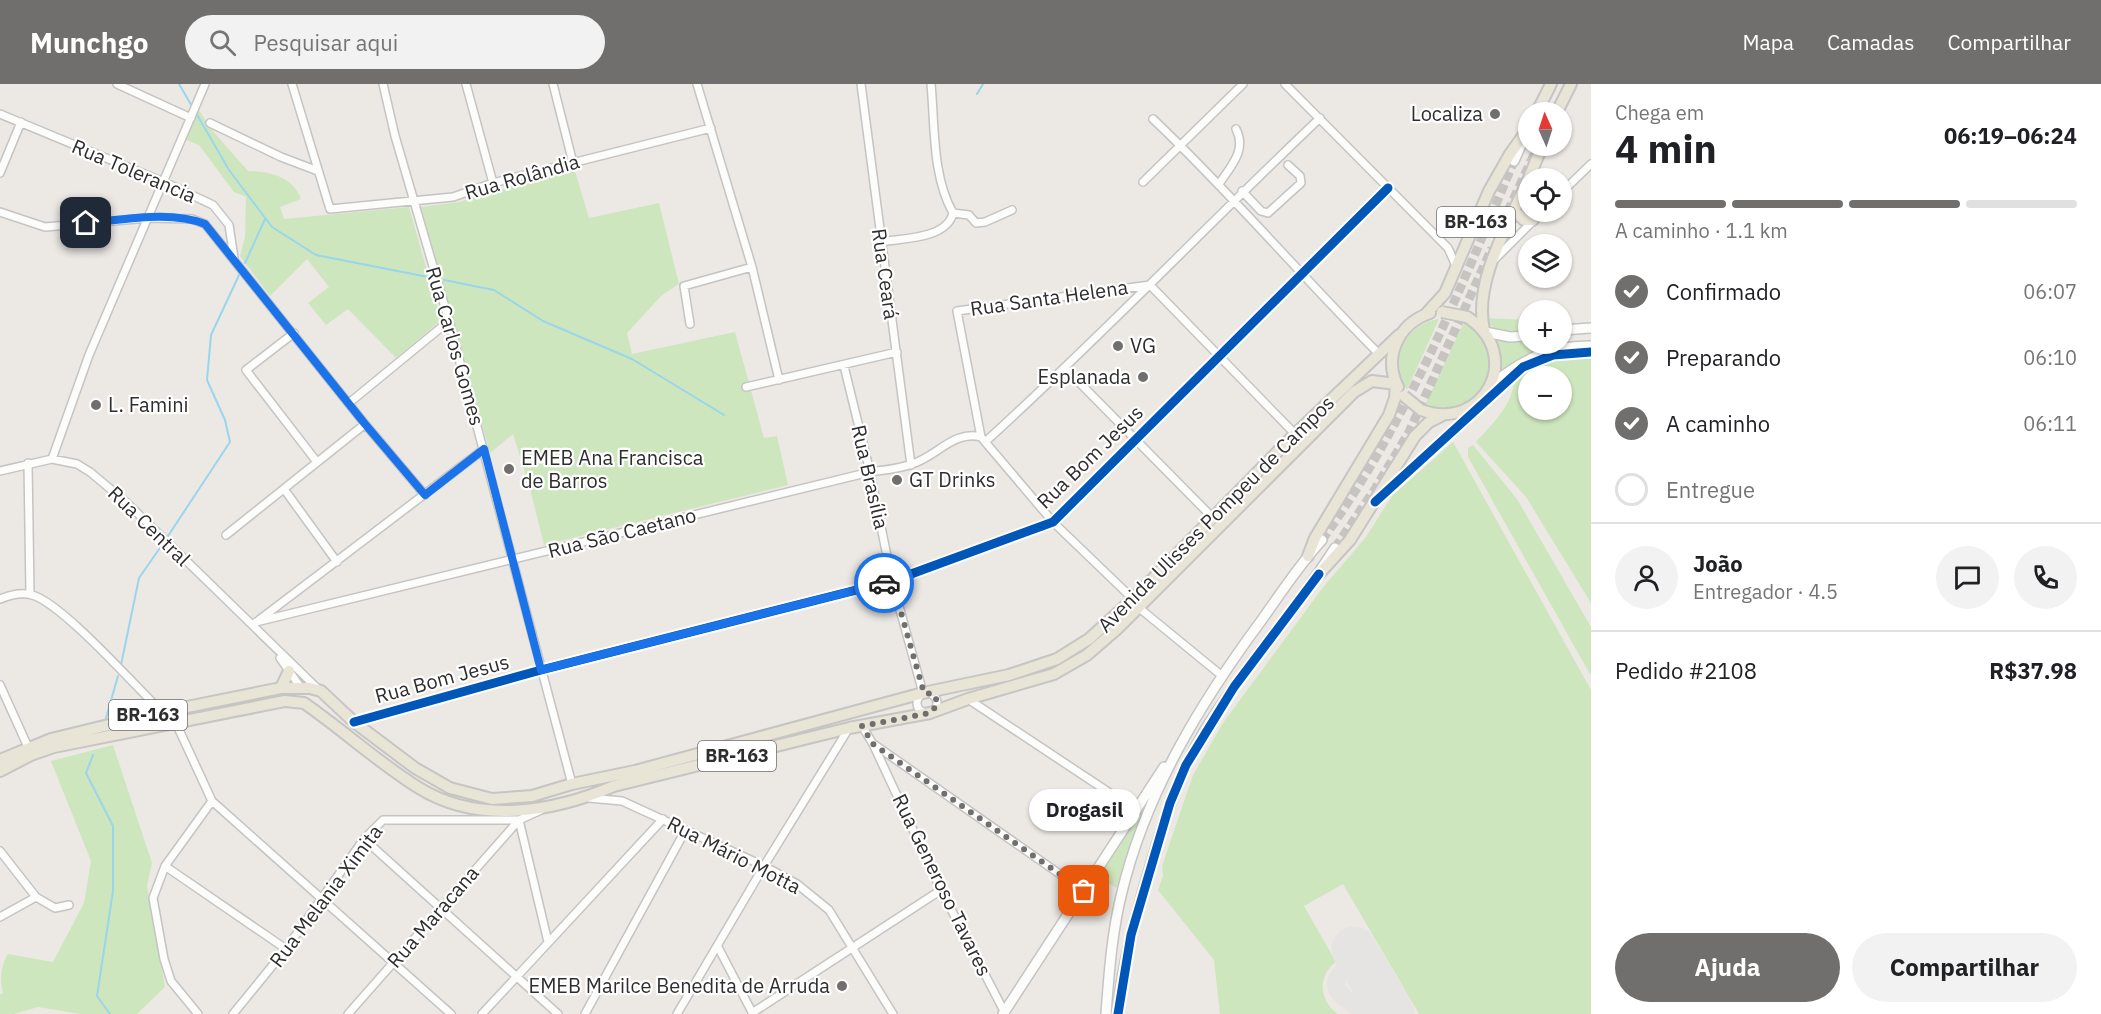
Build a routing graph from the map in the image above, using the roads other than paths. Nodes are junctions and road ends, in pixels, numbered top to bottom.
1 (117, 84) edge
2 (205, 84) edge
3 (292, 84) edge
4 (383, 84) edge
5 (466, 84) edge
6 (553, 84) edge
7 (697, 84) edge
8 (861, 84) edge
9 (931, 84) edge
10 (1242, 84) edge
11 (1285, 84) edge
12 (1551, 84) edge
13 (1571, 84) edge
14 (1542, 102) edge
15 (1562, 102) edge
16 (0, 114) edge
17 (191, 116) junction
18 (1320, 118) junction
19 (1153, 119) dead end
20 (21, 122) junction
21 (210, 123) dead end
22 (711, 128) junction
23 (1236, 129) dead end
24 (1518, 144) edge
25 (1180, 145) junction
26 (1518, 152) edge
27 (1514, 161) tunnel mouth
28 (573, 163) junction
29 (1591, 164) edge
30 (1288, 165) dead end
31 (318, 171) junction
32 (0, 173) edge
33 (164, 182) junction
34 (1143, 182) dead end
35 (1572, 182) edge
36 (493, 183) junction
37 (1219, 184) junction
38 (1388, 189) junction
39 (1242, 191) junction
40 (1234, 199) junction
41 (414, 202) junction
42 (1518, 204) edge
43 (1012, 210) dead end
44 (1515, 211) junction
45 (0, 212) edge
46 (953, 213) junction
47 (1518, 214) edge
48 (148, 218) junction
49 (1531, 222) edge
50 (881, 242) junction
51 (234, 258) junction
52 (1494, 260) junction
53 (752, 267) junction
54 (1457, 268) junction
55 (1301, 275) junction
56 (1150, 285) junction
57 (1425, 315) junction
58 (449, 321) junction
59 (690, 324) dead end
60 (1591, 328) edge
61 (1572, 329) edge
62 (1485, 331) junction
63 (294, 333) junction
64 (1400, 335) junction
65 (1518, 337) edge
66 (1591, 346) edge
67 (897, 352) junction
68 (1378, 354) junction
69 (1220, 358) junction
70 (844, 366) junction
71 (1066, 369) junction
72 (779, 380) junction
73 (1396, 384) junction
74 (1491, 385) junction
75 (746, 387) dead end
76 (349, 403) junction
77 (1443, 415) junction
78 (365, 424) junction
79 (1295, 434) junction
80 (983, 439) junction
81 (1134, 440) junction
82 (484, 449) junction
83 (52, 459) junction
84 (317, 462) junction
85 (28, 463) junction
86 (911, 465) junction
87 (0, 471) edge
88 (870, 472) junction
89 (284, 489) junction
90 (425, 495) junction
91 (1212, 517) junction
92 (1053, 522) junction
93 (226, 535) dead end
94 (1322, 540) tunnel mouth
95 (1335, 548) tunnel mouth
96 (1308, 556) junction
97 (511, 560) junction
98 (337, 562) junction
99 (1319, 574) junction
100 (892, 581) junction
101 (30, 594) junction
102 (0, 598) edge
103 (1136, 603) junction
104 (254, 624) junction
105 (274, 648) junction
106 (289, 670) junction
107 (541, 670) junction
108 (1221, 675) junction
109 (0, 685) edge
110 (281, 688) junction
111 (301, 688) junction
112 (321, 691) junction
113 (924, 693) junction
114 (968, 699) junction
115 (304, 703) junction
116 (162, 712) junction
117 (930, 713) junction
118 (1196, 717) junction
119 (175, 721) junction
120 (354, 722) junction
121 (337, 726) junction
122 (862, 726) junction
123 (849, 729) junction
124 (873, 744) junction
125 (28, 747) junction
126 (0, 760) edge
127 (0, 771) edge
128 (572, 784) junction
129 (614, 786) junction
130 (587, 798) junction
131 (212, 801) junction
132 (622, 801) junction
133 (543, 808) junction
134 (1137, 811) junction
135 (663, 819) junction
136 (519, 820) junction
137 (685, 831) junction
138 (364, 839) junction
139 (0, 851) edge
140 (165, 866) junction
141 (764, 866) junction
142 (941, 890) junction
143 (1084, 891) junction
144 (36, 897) junction
145 (324, 898) junction
146 (69, 905) dead end
147 (441, 909) junction
148 (0, 917) edge
149 (548, 942) junction
150 (853, 946) junction
151 (718, 947) junction
152 (286, 949) junction
153 (394, 963) junction
154 (515, 978) junction
155 (753, 1013) edge
156 (1005, 1013) edge
157 (198, 1014) edge
158 (233, 1014) edge
159 (348, 1014) edge
160 (451, 1014) edge
161 (482, 1014) edge
162 (558, 1014) edge
163 (585, 1014) edge
164 (677, 1014) edge
165 (893, 1014) edge
166 (1106, 1014) edge
167 (1118, 1014) edge

1 - 17 street
2 - 17 street
3 - 31 street
4 - 41 street, Rua Carlos Gomes
5 - 36 street
6 - 28 street
7 - 22 street
8 - 50 street, Rua Ceará
9 - 46 street
10 - 25 street
11 - 18 street
12 - 14 main road
13 - 15 main road
16 - 20 street, Rua Tolerancia
17 - 33 street
18 - 38 street
18 - 39 street
19 - 25 street
20 - 32 street
20 - 33 street, Rua Tolerancia
21 - 31 street
22 - 28 street, Rua Rolândia
22 - 53 street
23 - 37 street
24 - 54 main road, BR-163
25 - 34 street
25 - 37 street
26 - 27 main road
28 - 36 street, Rua Rolândia
29 - 35 street
30 - 39 street
31 - 41 street, Rua Rolândia
33 - 48 street
33 - 51 street, Rua Tolerancia
36 - 41 street, Rua Rolândia
37 - 40 street
38 - 54 street
38 - 55 street, Rua Bom Jesus
39 - 40 street
40 - 55 street
40 - 56 street
41 - 58 street, Rua Carlos Gomes
42 - 44 main road, BR-163
43 - 46 street
44 - 47 main road
44 - 52 main road, BR-163
45 - 48 street
46 - 50 street
48 - 51 street
48 - 83 street
49 - 52 street
50 - 67 street, Rua Ceará
51 - 63 street
52 - 62 main road, BR-163
53 - 59 street
53 - 72 street
54 - 57 main road, BR-163
55 - 68 street
55 - 69 street, Rua Bom Jesus
56 - 69 street, Rua Santa Helena
56 - 71 street
56 - 80 street, Rua Santa Helena
57 - 62 main road, bridge
57 - 64 main road, BR-163
58 - 76 street
58 - 82 street, Rua Carlos Gomes
60 - 61 main road
62 - 65 main road
62 - 74 main road, BR-163
63 - 76 street
63 - 84 street
64 - 68 main road, Avenida Ulisses Pompeu de Campos / BR-163
64 - 73 main road
66 - 74 main road
67 - 70 street
67 - 86 street, Rua Ceará
68 - 79 main road, Avenida Ulisses Pompeu de Campos / BR-163
69 - 79 street, Rua Santa Helena
69 - 81 street, Rua Bom Jesus
70 - 72 street
70 - 88 street, Rua Brasília
71 - 80 street
71 - 81 street
72 - 75 street
73 - 77 main road, bridge
73 - 96 main road
73 - 103 main road, Avenida Ulisses Pompeu de Campos / BR-163
74 - 77 main road
76 - 78 street
77 - 99 main road
78 - 84 street
78 - 90 street
79 - 91 main road, Avenida Ulisses Pompeu de Campos / BR-163
80 - 86 street, Rua São Caetano
80 - 92 street
81 - 91 street
81 - 92 street, Rua Bom Jesus
82 - 90 street
82 - 97 street, Rua Carlos Gomes
83 - 85 street, Rua Central
83 - 104 street, Rua Central
84 - 89 street
85 - 87 street, Rua Central
85 - 101 street
86 - 88 street, Rua São Caetano
88 - 97 street, Rua São Caetano
88 - 100 street, Rua Brasília
89 - 93 street
89 - 98 street
90 - 98 street
91 - 103 main road, Avenida Ulisses Pompeu de Campos / BR-163
92 - 100 street, Rua Bom Jesus
92 - 103 street
94 - 96 main road
95 - 99 main road
96 - 108 main road
97 - 104 street, Rua São Caetano
97 - 107 street, Rua Carlos Gomes
98 - 104 street
99 - 167 main road
100 - 107 street, Rua Bom Jesus
100 - 113 street, Rua Brasília
101 - 102 street
101 - 116 street
103 - 108 street
103 - 113 main road, Avenida Ulisses Pompeu de Campos / BR-163
103 - 114 main road, Avenida Ulisses Pompeu de Campos / BR-163
104 - 105 street, Rua Central
105 - 106 street, Rua Central
105 - 112 street, Rua Central
106 - 110 main road
106 - 111 street, Rua Central
107 - 120 street, Rua Bom Jesus
107 - 128 street, Rua Carlos Gomes
108 - 118 main road
109 - 125 street
110 - 111 main road, BR-163
110 - 116 main road, BR-163
111 - 112 main road, BR-163
111 - 115 main road
112 - 120 main road, Avenida Ulisses Pompeu de Campos / BR-163
113 - 117 street
113 - 117 street
113 - 128 main road, Avenida Ulisses Pompeu de Campos / BR-163
114 - 117 main road, Avenida Ulisses Pompeu de Campos / BR-163
114 - 134 street
115 - 119 main road, BR-163
115 - 121 main road, Avenida Ulisses Pompeu de Campos / BR-163
116 - 125 main road, BR-163
117 - 122 main road, Avenida Ulisses Pompeu de Campos / BR-163
118 - 134 main road
118 - 166 main road
119 - 127 main road, BR-163
119 - 131 street
120 - 121 main road
120 - 128 main road, Avenida Ulisses Pompeu de Campos / BR-163
121 - 133 main road, Avenida Ulisses Pompeu de Campos / BR-163
122 - 123 main road, Avenida Ulisses Pompeu de Campos / BR-163
122 - 124 street, Rua Generoso Tavares
123 - 129 main road, Avenida Ulisses Pompeu de Campos / BR-163
123 - 141 street
124 - 142 street, Rua Generoso Tavares
124 - 143 street
125 - 126 main road, BR-163
128 - 130 main road
129 - 130 main road, Avenida Ulisses Pompeu de Campos / BR-163
129 - 132 street
130 - 132 street, Rua Mário Motta
130 - 133 main road, Avenida Ulisses Pompeu de Campos / BR-163
131 - 140 street
131 - 145 street
132 - 135 street, Rua Mário Motta
133 - 136 street, Rua Melania Ximita
134 - 143 main road
135 - 137 street, Rua Mário Motta
135 - 149 street
136 - 138 street, Rua Melania Ximita
136 - 147 street, Rua Maracana
136 - 149 street
137 - 141 street, Rua Mário Motta
137 - 163 street
138 - 145 street, Rua Melania Ximita
138 - 147 street
139 - 144 street
140 - 152 street
140 - 157 street
141 - 150 street, Rua Mário Motta
141 - 151 street
142 - 150 street
142 - 156 street, Rua Generoso Tavares
143 - 156 main road
144 - 146 street
144 - 148 street
145 - 152 street, Rua Melania Ximita
145 - 153 street
147 - 153 street, Rua Maracana
147 - 154 street
149 - 154 street
150 - 155 street
150 - 165 street, Rua Mário Motta
151 - 155 street
151 - 164 street
152 - 158 street, Rua Melania Ximita
153 - 159 street, Rua Maracana
153 - 160 street
154 - 161 street
154 - 162 street

